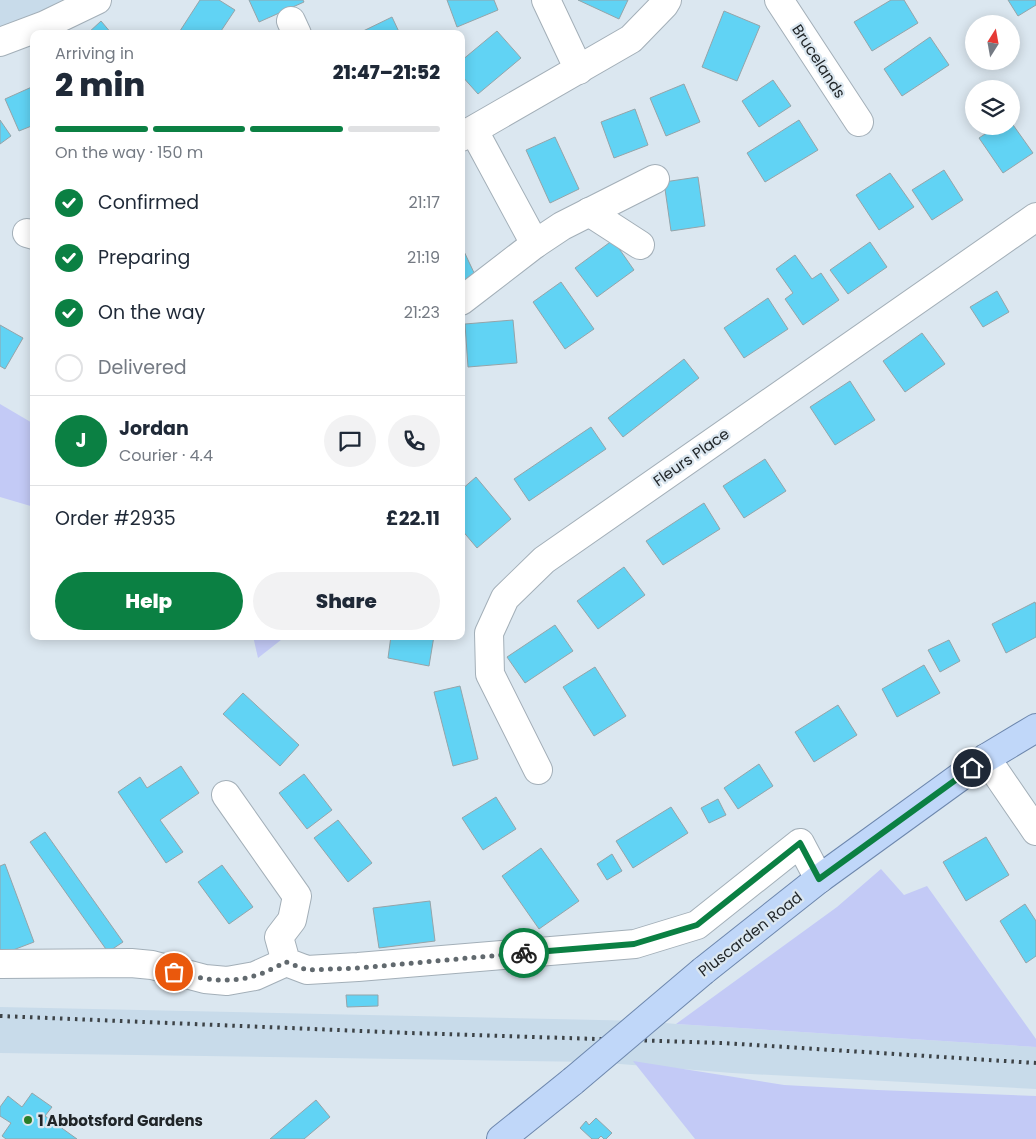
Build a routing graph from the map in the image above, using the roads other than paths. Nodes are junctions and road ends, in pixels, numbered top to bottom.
1 (97, 0) edge
2 (546, 0) edge
3 (667, 0) edge
4 (779, 0) edge
5 (32, 30) edge
6 (30, 31) edge
7 (0, 42) edge
8 (579, 70) junction
9 (859, 122) dead end
10 (468, 134) edge
11 (655, 179) dead end
12 (589, 212) junction
13 (1036, 217) edge
14 (535, 244) junction
15 (640, 245) dead end
16 (465, 298) edge
17 (1036, 728) edge
18 (986, 758) junction
19 (538, 770) dead end
20 (226, 796) dead end
21 (1036, 832) edge
22 (819, 879) junction
23 (286, 962) junction
24 (0, 964) edge
25 (501, 1139) edge

1 - 5 street
2 - 8 street
3 - 8 street
4 - 9 street, Brucelands
6 - 7 street
8 - 10 street
10 - 14 street
11 - 12 street
12 - 14 street
12 - 15 street
13 - 19 street, Fleurs Place
14 - 16 street
17 - 18 main road, Pluscarden Road
18 - 21 street
18 - 22 main road, Pluscarden Road
20 - 23 street
22 - 23 street
22 - 25 main road, Pluscarden Road, bridge
23 - 24 street

